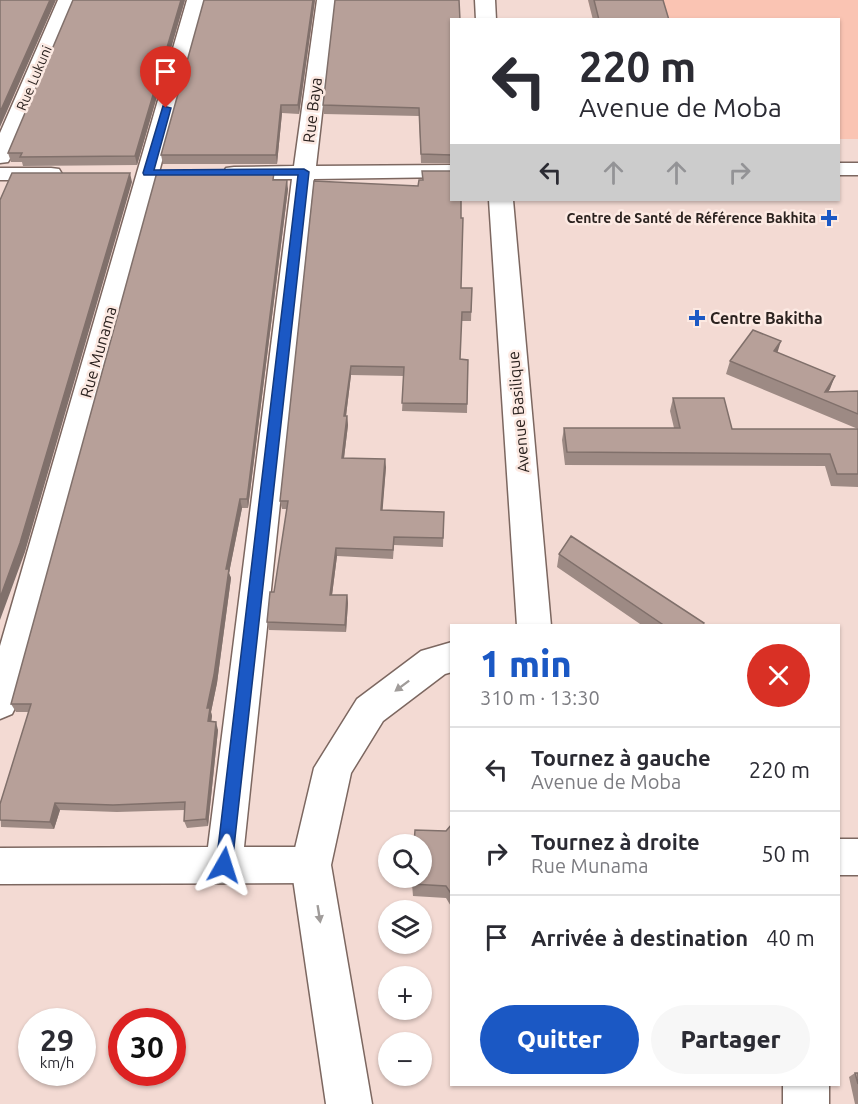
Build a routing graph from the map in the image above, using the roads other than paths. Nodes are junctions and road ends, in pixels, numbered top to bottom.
1 (67, 0) edge
2 (196, 0) edge
3 (326, 0) edge
4 (485, 0) edge
5 (486, 18) edge
6 (0, 157) edge
7 (840, 169) edge
8 (858, 169) edge
9 (450, 171) edge
10 (304, 172) junction
11 (208, 173) edge
12 (0, 174) edge
13 (68, 174) edge
14 (501, 201) edge
15 (534, 624) edge
16 (450, 658) edge
17 (0, 704) edge
18 (840, 857) edge
19 (858, 857) edge
20 (224, 865) junction
21 (311, 865) junction
22 (0, 866) edge
23 (806, 1086) edge
24 (349, 1104) edge
25 (806, 1104) edge

1 - 6 street, Rue Lukuni
2 - 17 street, Rue Munama
3 - 10 street, Rue Baya
4 - 5 street
7 - 8 street
9 - 10 street
10 - 11 street
10 - 20 street, Rue Baya
12 - 13 street
14 - 15 street, Avenue Basilique
16 -> 21 street
18 - 19 street
20 - 21 street
20 - 22 street
21 -> 24 street
23 - 25 street

